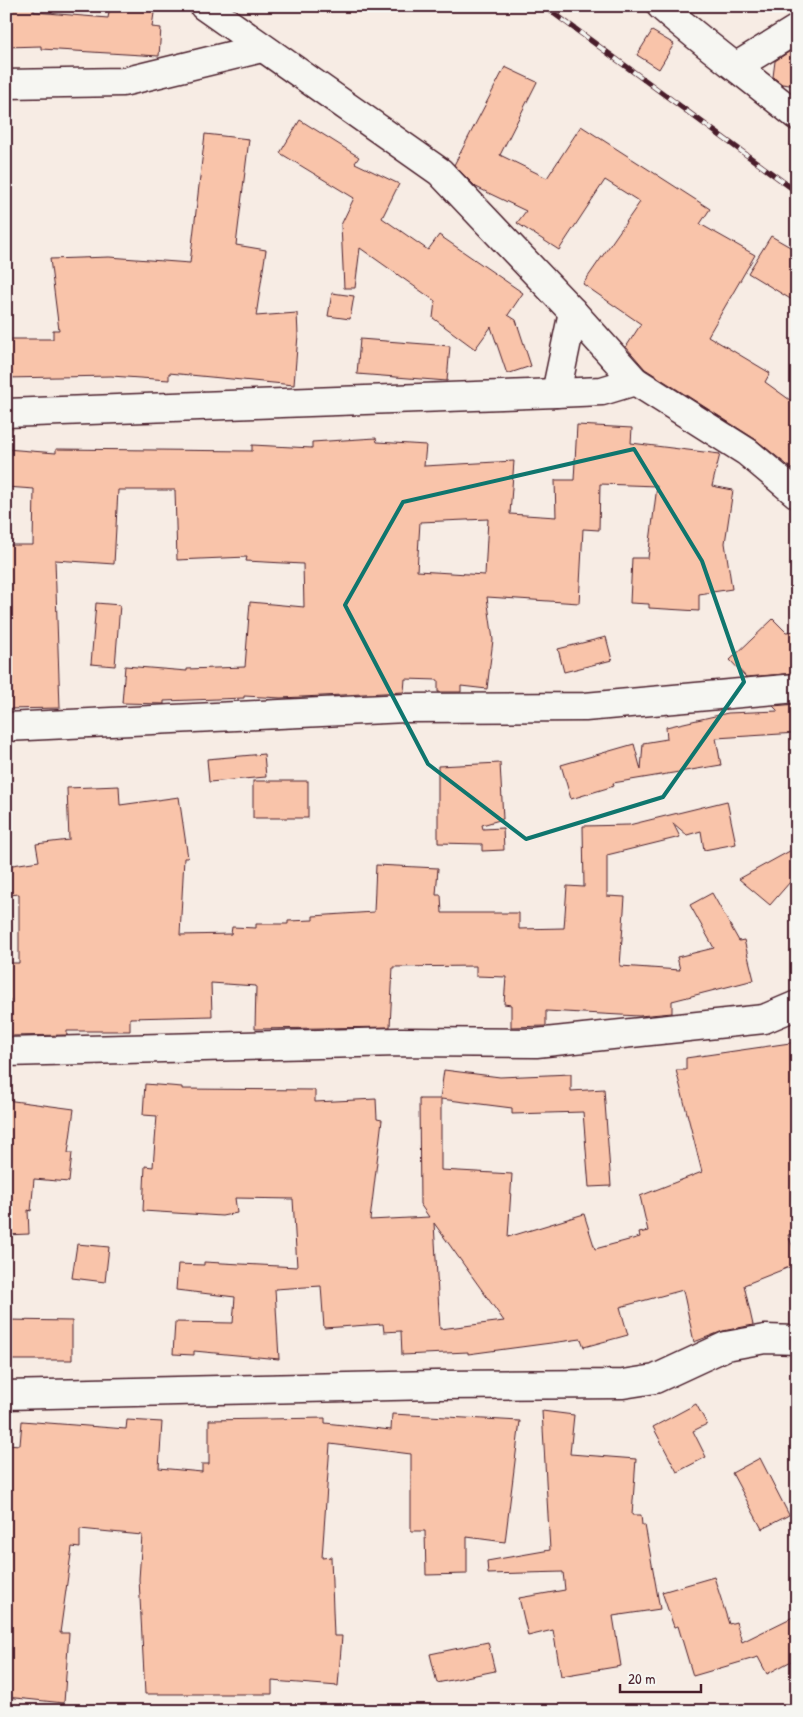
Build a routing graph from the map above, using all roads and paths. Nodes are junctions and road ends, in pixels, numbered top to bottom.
1 (204, 6) edge
2 (661, 6) edge
3 (797, 30) edge
4 (262, 48) junction
5 (737, 66) junction
6 (6, 84) edge
7 (797, 116) edge
8 (574, 312) junction
9 (635, 381) junction
10 (556, 393) junction
11 (6, 413) edge
12 (797, 494) edge
13 (797, 688) edge
14 (6, 727) edge
15 (797, 1005) edge
16 (6, 1052) edge
17 (797, 1340) edge
18 (6, 1395) edge

1 - 4 street
2 - 5 street
3 - 5 street
4 - 6 street
4 - 8 street
5 - 7 street
8 - 9 street
8 - 10 street
9 - 10 street
9 - 12 street
10 - 11 street
13 - 14 street
15 - 16 street
17 - 18 street

